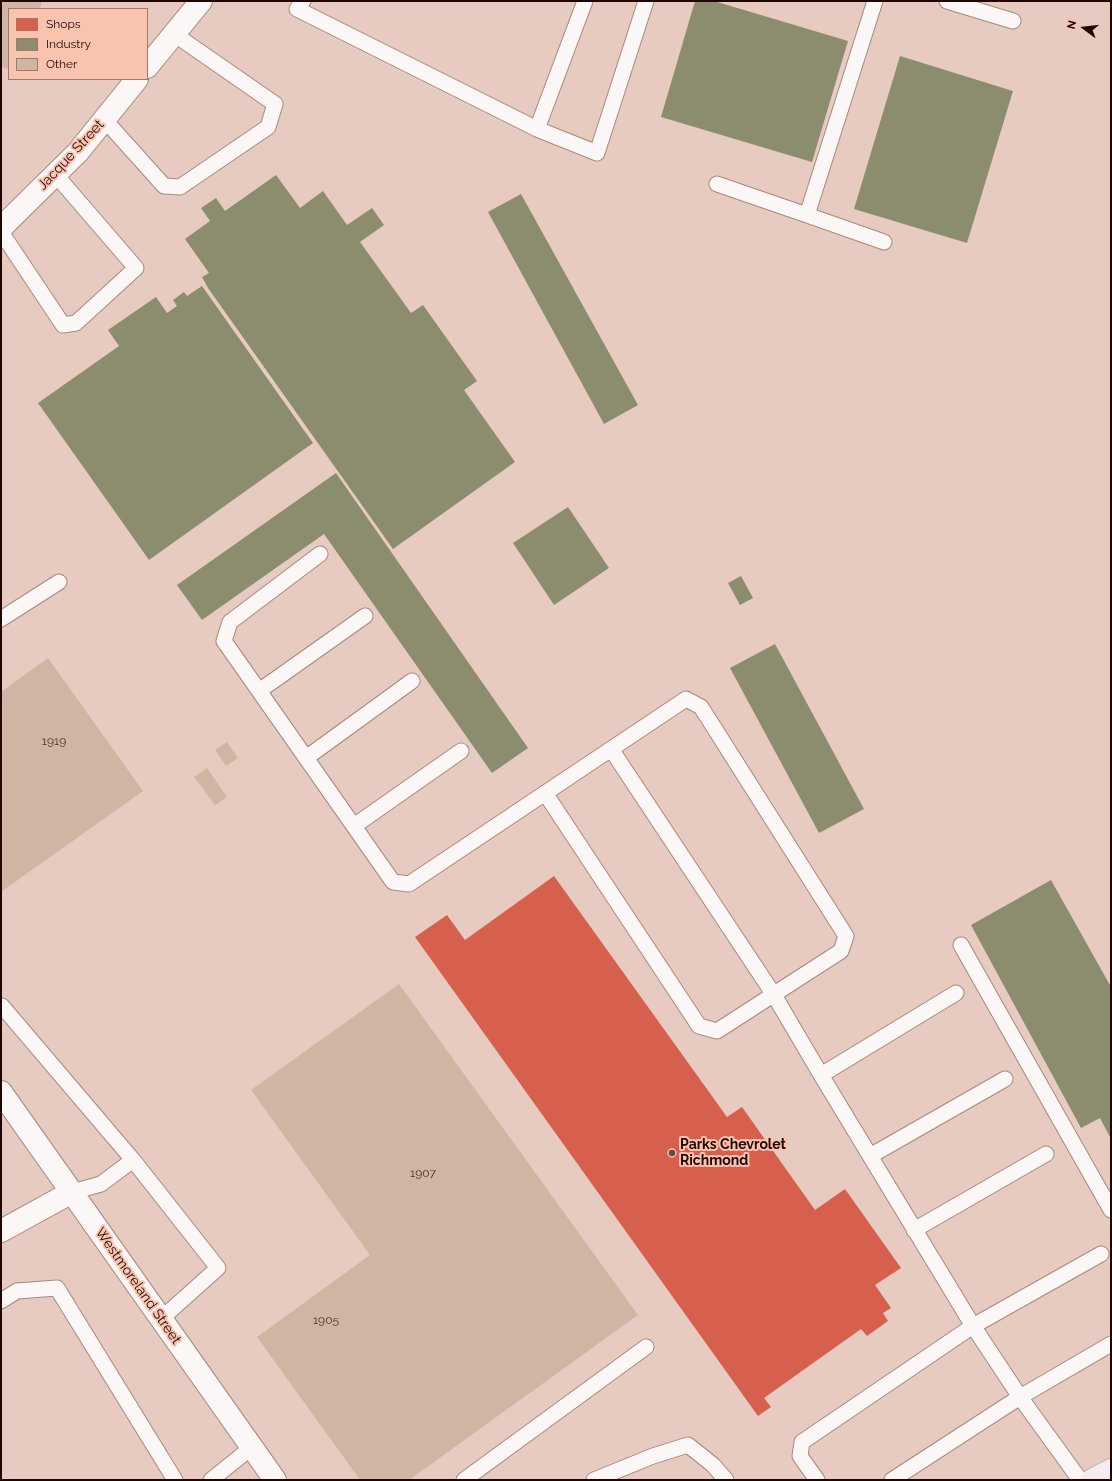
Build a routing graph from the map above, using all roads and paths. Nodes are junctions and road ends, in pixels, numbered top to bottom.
1 (201, 1) edge
2 (303, 1) edge
3 (585, 1) edge
4 (646, 1) edge
5 (875, 1) edge
6 (947, 1) edge
7 (1013, 21) dead end
8 (174, 34) junction
9 (148, 66) edge
10 (136, 80) edge
11 (104, 119) junction
12 (537, 129) junction
13 (56, 174) junction
14 (717, 184) dead end
15 (807, 215) junction
16 (1, 228) edge
17 (1, 232) edge
18 (884, 242) dead end
19 (320, 554) dead end
20 (59, 582) dead end
21 (365, 616) dead end
22 (1, 619) edge
23 (412, 681) dead end
24 (259, 691) junction
25 (611, 749) junction
26 (461, 752) dead end
27 (306, 758) junction
28 (545, 793) junction
29 (354, 826) junction
30 (961, 945) dead end
31 (956, 993) dead end
32 (774, 995) junction
33 (1, 1006) edge
34 (821, 1075) junction
35 (1004, 1079) dead end
36 (1, 1092) edge
37 (1046, 1154) dead end
38 (870, 1156) junction
39 (133, 1160) junction
40 (72, 1192) junction
41 (1111, 1210) edge
42 (914, 1230) junction
43 (1, 1231) edge
44 (1101, 1254) dead end
45 (1, 1301) edge
46 (161, 1319) junction
47 (973, 1326) junction
48 (1111, 1344) edge
49 (646, 1348) dead end
50 (1020, 1397) junction
51 (252, 1448) junction
52 (1111, 1470) edge
53 (175, 1480) edge
54 (211, 1480) edge
55 (275, 1480) edge
56 (464, 1480) edge
57 (594, 1480) edge
58 (726, 1480) edge
59 (817, 1480) edge
60 (892, 1480) edge
61 (1080, 1480) edge
62 (1092, 1480) edge

1 - 8 street
2 - 12 lane
3 - 12 lane
4 - 12 lane
5 - 15 lane
6 - 7 lane
8 - 9 street
8 - 11 lane
10 - 11 street, Jacque Street
11 - 13 street, Jacque Street
13 - 16 street, Jacque Street
13 - 17 lane
14 - 15 lane
15 - 18 lane
19 - 24 lane
20 - 22 lane
21 - 24 lane
23 - 27 lane
24 - 27 lane
25 - 28 lane
25 - 32 lane
25 - 32 lane
26 - 29 lane
27 - 29 lane
28 - 29 lane
28 - 32 lane
30 - 41 lane
31 - 34 lane
32 - 34 lane
33 - 39 lane
34 - 38 lane
35 - 38 lane
36 - 40 street, Westmoreland Street
37 - 42 lane
38 - 42 lane
39 - 40 lane
39 - 46 lane
40 - 43 street
40 - 46 street, Westmoreland Street
42 - 47 lane
44 - 47 lane
45 - 53 lane
46 - 51 street, Westmoreland Street
47 - 50 lane
47 - 59 lane
48 - 50 lane
49 - 56 lane
50 - 60 lane
50 - 61 lane
51 - 54 lane
51 - 55 street, Westmoreland Street
52 - 62 main road
57 - 58 lane

